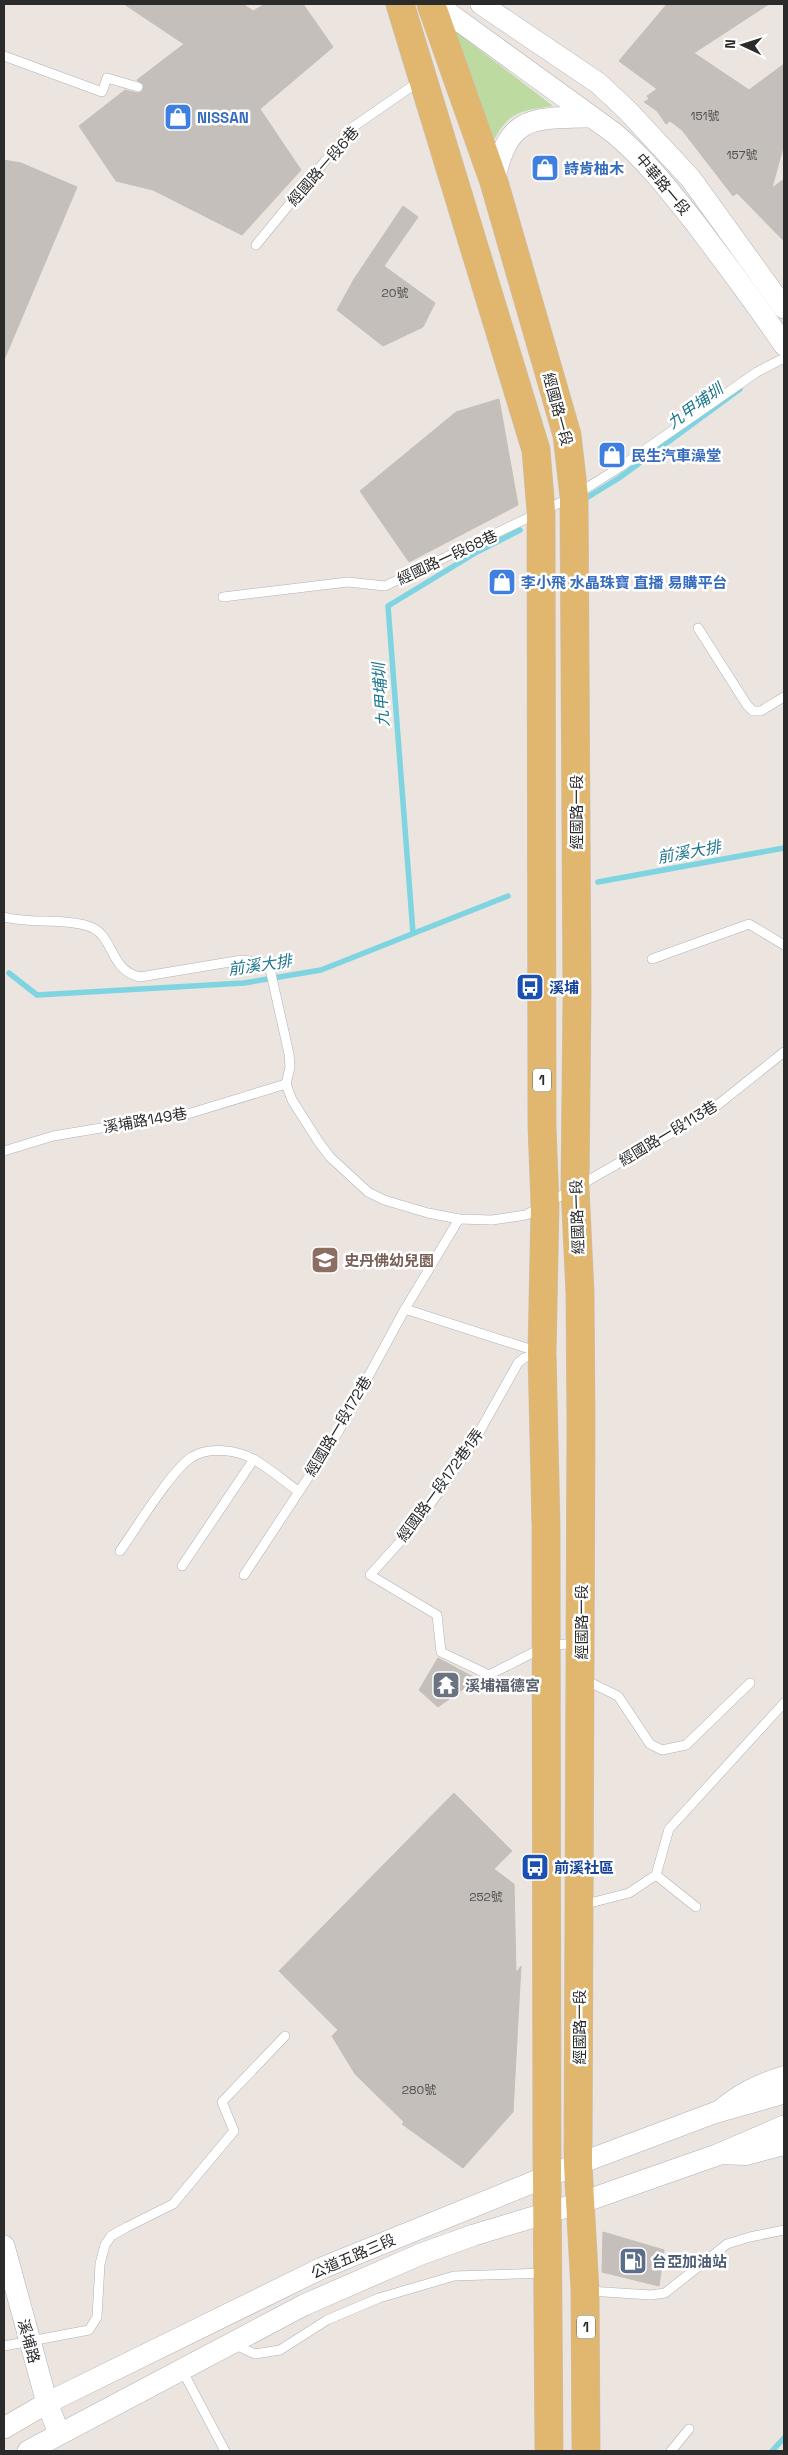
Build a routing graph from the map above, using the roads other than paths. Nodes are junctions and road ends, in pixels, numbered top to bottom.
1 (400, 4) edge
2 (432, 4) edge
3 (436, 4) edge
4 (481, 4) edge
5 (4, 56) edge
6 (423, 79) junction
7 (138, 87) dead end
8 (590, 117) junction
9 (494, 182) junction
10 (256, 245) dead end
11 (784, 308) edge
12 (784, 344) edge
13 (784, 358) edge
14 (574, 496) junction
15 (541, 511) junction
16 (223, 597) dead end
17 (698, 628) dead end
18 (784, 697) edge
19 (4, 917) edge
20 (784, 945) edge
21 (652, 959) dead end
22 (784, 1052) edge
23 (286, 1084) junction
24 (4, 1151) edge
25 (575, 1188) junction
26 (545, 1205) junction
27 (459, 1219) junction
28 (405, 1309) junction
29 (542, 1353) junction
30 (254, 1460) junction
31 (298, 1491) junction
32 (120, 1551) dead end
33 (182, 1566) dead end
34 (244, 1575) dead end
35 (581, 1643) junction
36 (546, 1646) junction
37 (581, 1678) junction
38 (750, 1683) dead end
39 (784, 1703) edge
40 (656, 1875) junction
41 (580, 1906) junction
42 (696, 1907) dead end
43 (285, 2036) dead end
44 (784, 2075) edge
45 (784, 2093) edge
46 (714, 2113) junction
47 (784, 2126) edge
48 (784, 2146) edge
49 (717, 2156) junction
50 (578, 2164) junction
51 (547, 2177) junction
52 (580, 2203) junction
53 (548, 2214) junction
54 (783, 2231) edge
55 (4, 2246) edge
56 (548, 2273) junction
57 (586, 2290) junction
58 (29, 2340) junction
59 (231, 2343) junction
60 (4, 2346) edge
61 (182, 2368) junction
62 (47, 2403) junction
63 (4, 2428) edge
64 (689, 2429) dead end
65 (59, 2434) junction
66 (28, 2451) edge
67 (225, 2451) edge
68 (549, 2451) edge
69 (586, 2451) edge
70 (671, 2451) edge

1 - 6 main road, 1
2 - 9 main road, 經國路一段 / 1
3 - 8 street, 中華路一段
4 - 11 street, 中華路一段
5 - 7 lane
6 - 10 lane, 經國路一段6巷
6 - 15 main road, 1
8 - 9 street
8 - 12 street, 中華路一段
9 - 14 main road, 經國路一段 / 1
13 - 14 lane, 經國路一段68巷
14 - 15 lane, 經國路一段68巷
14 - 25 main road, 經國路一段 / 1
15 - 16 lane, 經國路一段68巷
15 - 26 main road, 1
17 - 18 lane
19 - 23 lane
20 - 21 lane
22 - 25 lane, 經國路一段113巷
23 - 24 lane, 溪埔路149巷
23 - 27 lane, 經國路一段113巷
25 - 26 lane, 經國路一段113巷
25 - 35 main road, 經國路一段 / 1
26 - 27 lane, 經國路一段113巷
26 - 29 main road, 1
27 - 28 lane, 經國路一段172巷
28 - 29 lane
28 - 31 lane, 經國路一段172巷
29 - 36 main road, 1
29 - 36 lane, 經國路一段172巷1弄
30 - 31 lane, 經國路一段172巷
30 - 32 lane, 經國路一段172巷
30 - 33 lane
31 - 34 lane
35 - 36 lane, 經國路一段172巷1弄
35 - 37 main road, 經國路一段 / 1
36 - 51 main road, 1
37 - 38 lane
37 - 41 main road, 經國路一段 / 1
39 - 40 lane
40 - 41 lane
40 - 42 lane
41 - 50 main road, 經國路一段 / 1
43 - 58 lane
44 - 46 street, 公道五路三段
45 - 46 street, 公道五路三段
46 - 50 street, 公道五路三段
47 - 49 street, 公道五路三段
48 - 49 street, 公道五路三段
49 - 52 street, 公道五路三段
50 - 51 street, 公道五路三段
50 - 52 main road, 經國路一段 / 1
51 - 53 main road, 1
51 - 62 street, 公道五路三段
52 - 53 street, 公道五路三段
52 - 57 main road, 經國路一段 / 1
53 - 56 main road, 1
53 - 59 street, 公道五路三段
54 - 57 lane
55 - 58 street, 溪埔路
56 - 59 lane
56 - 68 main road, 1
57 - 69 main road, 經國路一段 / 1
58 - 60 lane
58 - 62 street, 溪埔路
59 - 61 street, 公道五路三段
61 - 65 street, 公道五路三段
61 - 67 lane
62 - 63 street, 公道五路三段
62 - 65 street, 溪埔路
64 - 70 lane
65 - 66 street, 公道五路三段

